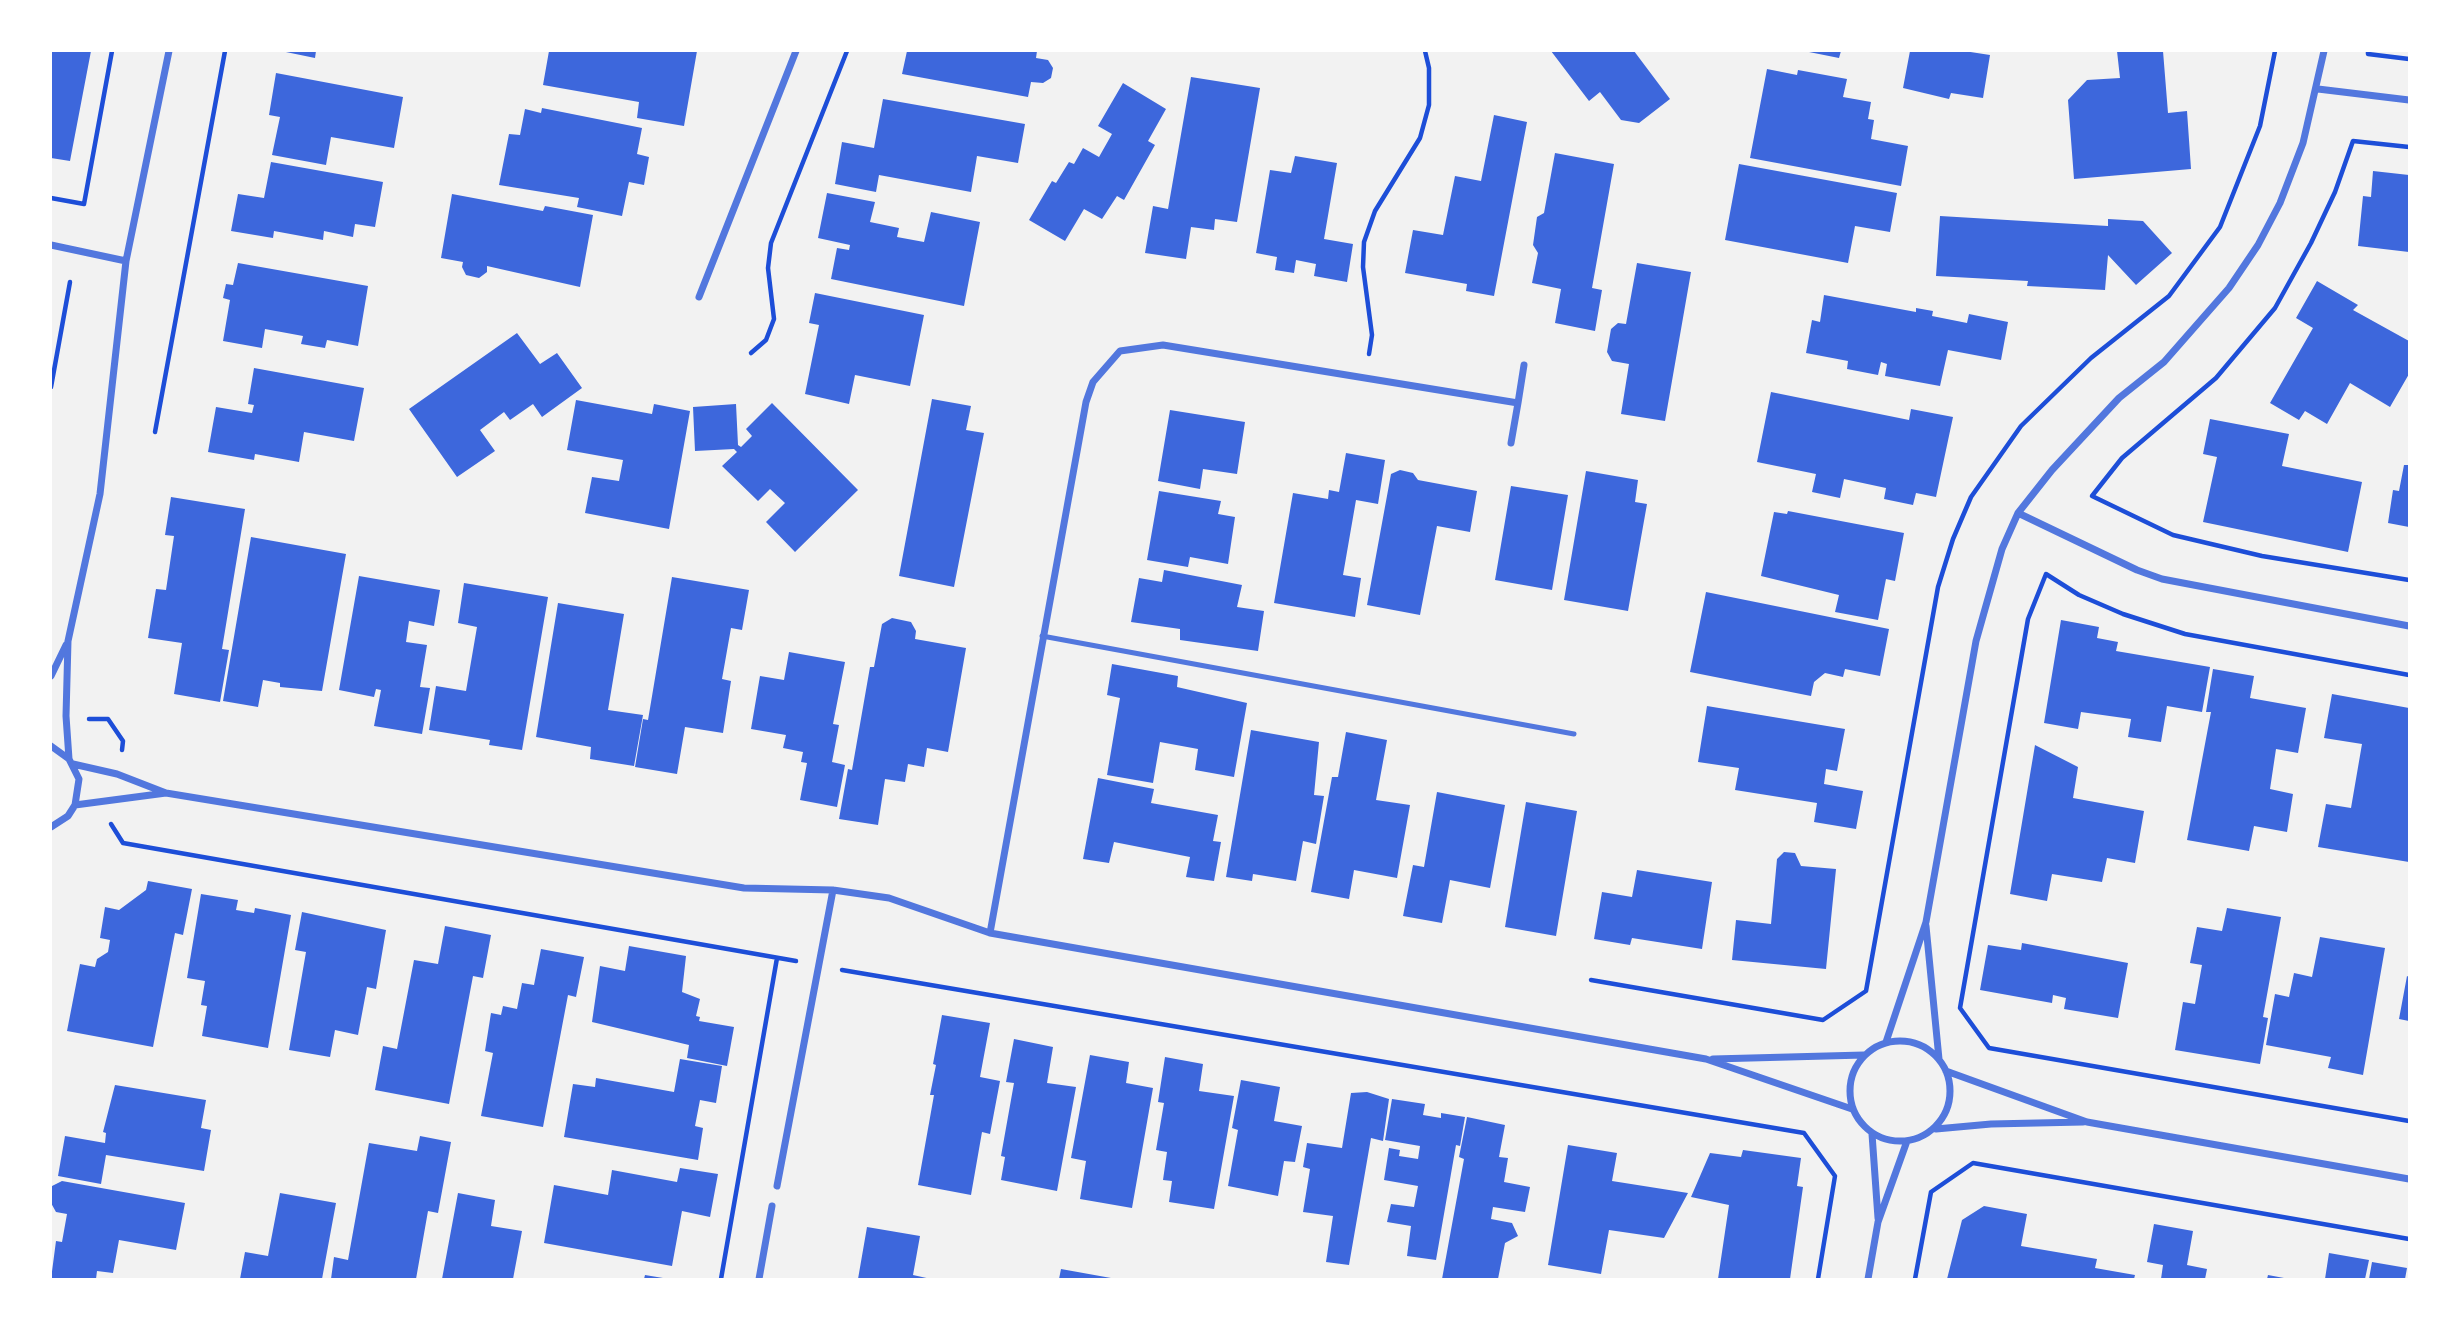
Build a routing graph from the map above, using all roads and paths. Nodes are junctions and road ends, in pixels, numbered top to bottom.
1 (112, 51) edge
2 (169, 51) edge
3 (225, 51) edge
4 (796, 51) edge
5 (847, 51) edge
6 (1425, 51) edge
7 (2275, 51) edge
8 (2324, 51) edge
9 (2368, 51) edge
10 (2409, 59) edge
11 (2318, 89) junction
12 (2409, 100) edge
13 (2409, 146) edge
14 (51, 198) edge
15 (2233, 200) dead end
16 (51, 245) edge
17 (126, 261) junction
18 (70, 282) dead end
19 (699, 297) dead end
20 (751, 353) dead end
21 (1524, 365) dead end
22 (1366, 379) junction
23 (51, 387) edge
24 (1518, 403) junction
25 (155, 432) dead end
26 (1511, 443) dead end
27 (2018, 513) junction
28 (2409, 580) edge
29 (2409, 626) edge
30 (1042, 636) junction
31 (68, 641) junction
32 (2409, 675) edge
33 (51, 676) edge
34 (89, 719) dead end
35 (1574, 734) dead end
36 (51, 746) edge
37 (121, 753) dead end
38 (71, 761) junction
39 (166, 793) junction
40 (75, 805) junction
41 (109, 821) dead end
42 (51, 827) edge
43 (833, 890) junction
44 (1926, 922) junction
45 (990, 933) junction
46 (777, 958) junction
47 (796, 961) dead end
48 (837, 969) dead end
49 (1591, 980) dead end
50 (1866, 991) dead end
51 (1886, 1042) junction
52 (1864, 1055) junction
53 (1706, 1059) junction
54 (1939, 1059) junction
55 (1946, 1071) junction
56 (1852, 1109) junction
57 (2409, 1121) edge
58 (2087, 1122) junction
59 (1936, 1129) junction
60 (1872, 1134) junction
61 (1907, 1141) junction
62 (2409, 1179) edge
63 (777, 1186) dead end
64 (772, 1206) dead end
65 (1878, 1222) junction
66 (2409, 1239) edge
67 (721, 1279) edge
68 (759, 1279) edge
69 (1818, 1279) edge
70 (1868, 1279) edge
71 (1915, 1279) edge

1 - 14 path
2 - 17 street
3 - 25 path
4 - 19 street
5 - 20 path
6 - 22 path
7 - 15 path
8 - 11 street
9 - 10 path
11 - 12 street
11 - 27 street
13 - 28 path
16 - 17 street
17 - 31 street
18 - 23 path
21 - 24 street
22 - 24 street
22 - 30 street
24 - 26 street
27 - 29 street
27 - 44 street
30 - 35 lane
30 - 45 street
31 - 33 street
31 - 38 street
32 - 57 path
34 - 37 path
36 - 38 street
38 - 39 street
38 - 40 street
39 - 40 street
39 - 43 street
40 - 42 street
41 - 46 path
43 - 45 street
43 - 63 street
44 - 51 street
44 - 54 street
45 - 53 street
46 - 47 path
46 - 67 path
48 - 69 path
49 - 50 path
51 - 52 street
51 - 54 street
52 - 53 street
52 - 56 street
53 - 56 street
54 - 55 street
55 - 58 street
55 - 59 street
56 - 60 street
58 - 59 street
58 - 62 street
59 - 61 street
60 - 61 street
60 - 65 street
61 - 65 street
64 - 68 street
65 - 70 street
66 - 71 path

